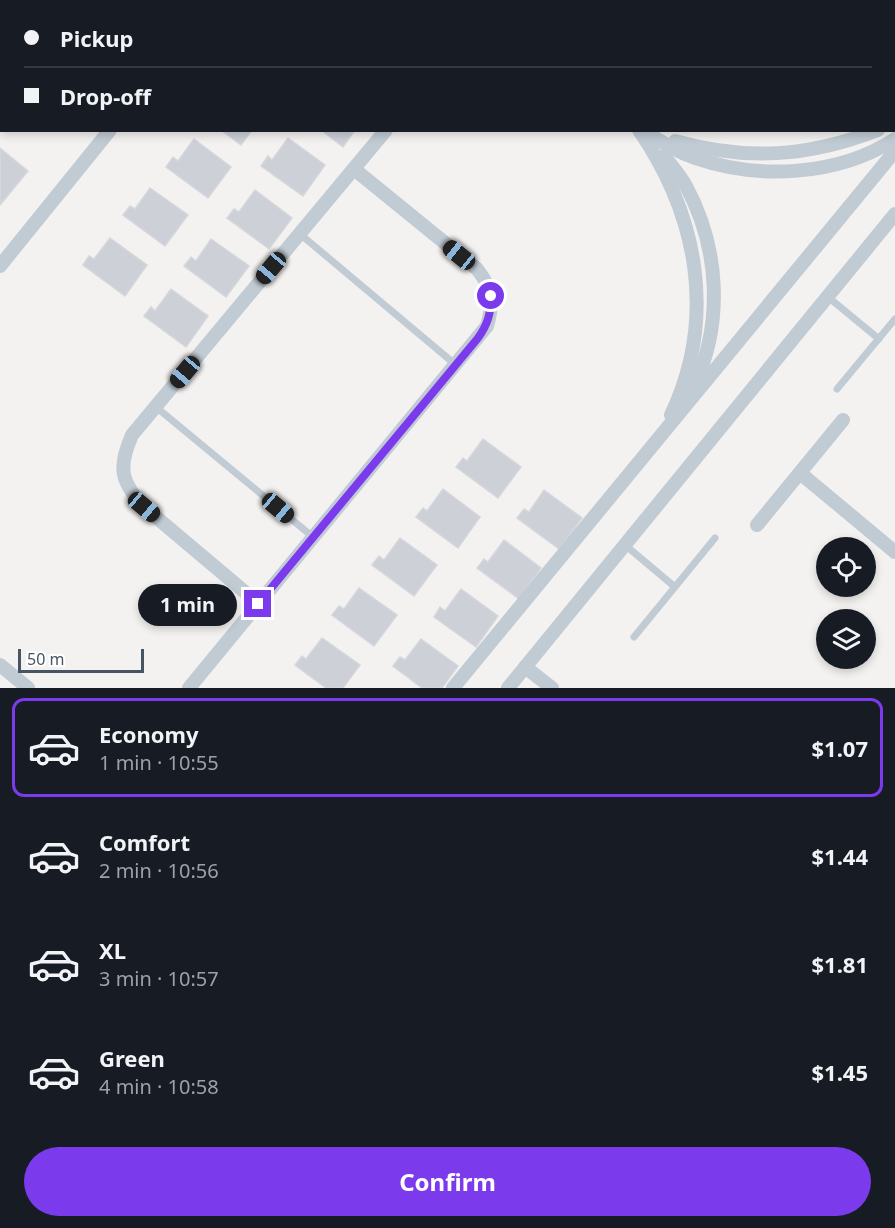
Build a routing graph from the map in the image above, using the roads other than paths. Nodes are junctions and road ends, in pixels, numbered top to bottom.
1 (108, 132) edge
2 (384, 132) edge
3 (643, 132) edge
4 (644, 132) edge
5 (645, 132) edge
6 (648, 132) edge
7 (873, 132) edge
8 (895, 139) edge
9 (895, 151) edge
10 (354, 169) junction
11 (895, 214) edge
12 (300, 234) junction
13 (0, 266) edge
14 (828, 297) junction
15 (895, 319) edge
16 (879, 339) junction
17 (456, 365) junction
18 (837, 389) dead end
19 (686, 403) junction
20 (156, 407) junction
21 (843, 420) dead end
22 (662, 432) junction
23 (800, 473) junction
24 (758, 525) dead end
25 (313, 538) junction
26 (715, 538) dead end
27 (625, 545) junction
28 (895, 552) edge
29 (675, 587) junction
30 (258, 604) junction
31 (634, 637) dead end
32 (0, 665) edge
33 (525, 667) junction
34 (28, 688) edge
35 (189, 688) edge
36 (453, 688) edge
37 (508, 688) edge
38 (552, 688) edge

1 - 13 street
2 - 10 street
3 - 22 street
4 - 19 street
5 - 8 street
6 - 7 street
9 - 19 street
10 - 12 street
10 - 17 street
11 - 14 street
12 - 17 lane
12 - 20 street
14 - 16 lane
14 - 27 street
15 - 16 lane
16 - 18 lane
17 - 25 street
19 - 22 street
20 - 25 lane
20 - 30 street
21 - 23 street
22 - 36 street
23 - 24 street
23 - 28 street
25 - 30 street
26 - 29 lane
27 - 29 lane
27 - 33 street
29 - 31 lane
30 - 35 street
32 - 34 street
33 - 37 street
33 - 38 street

